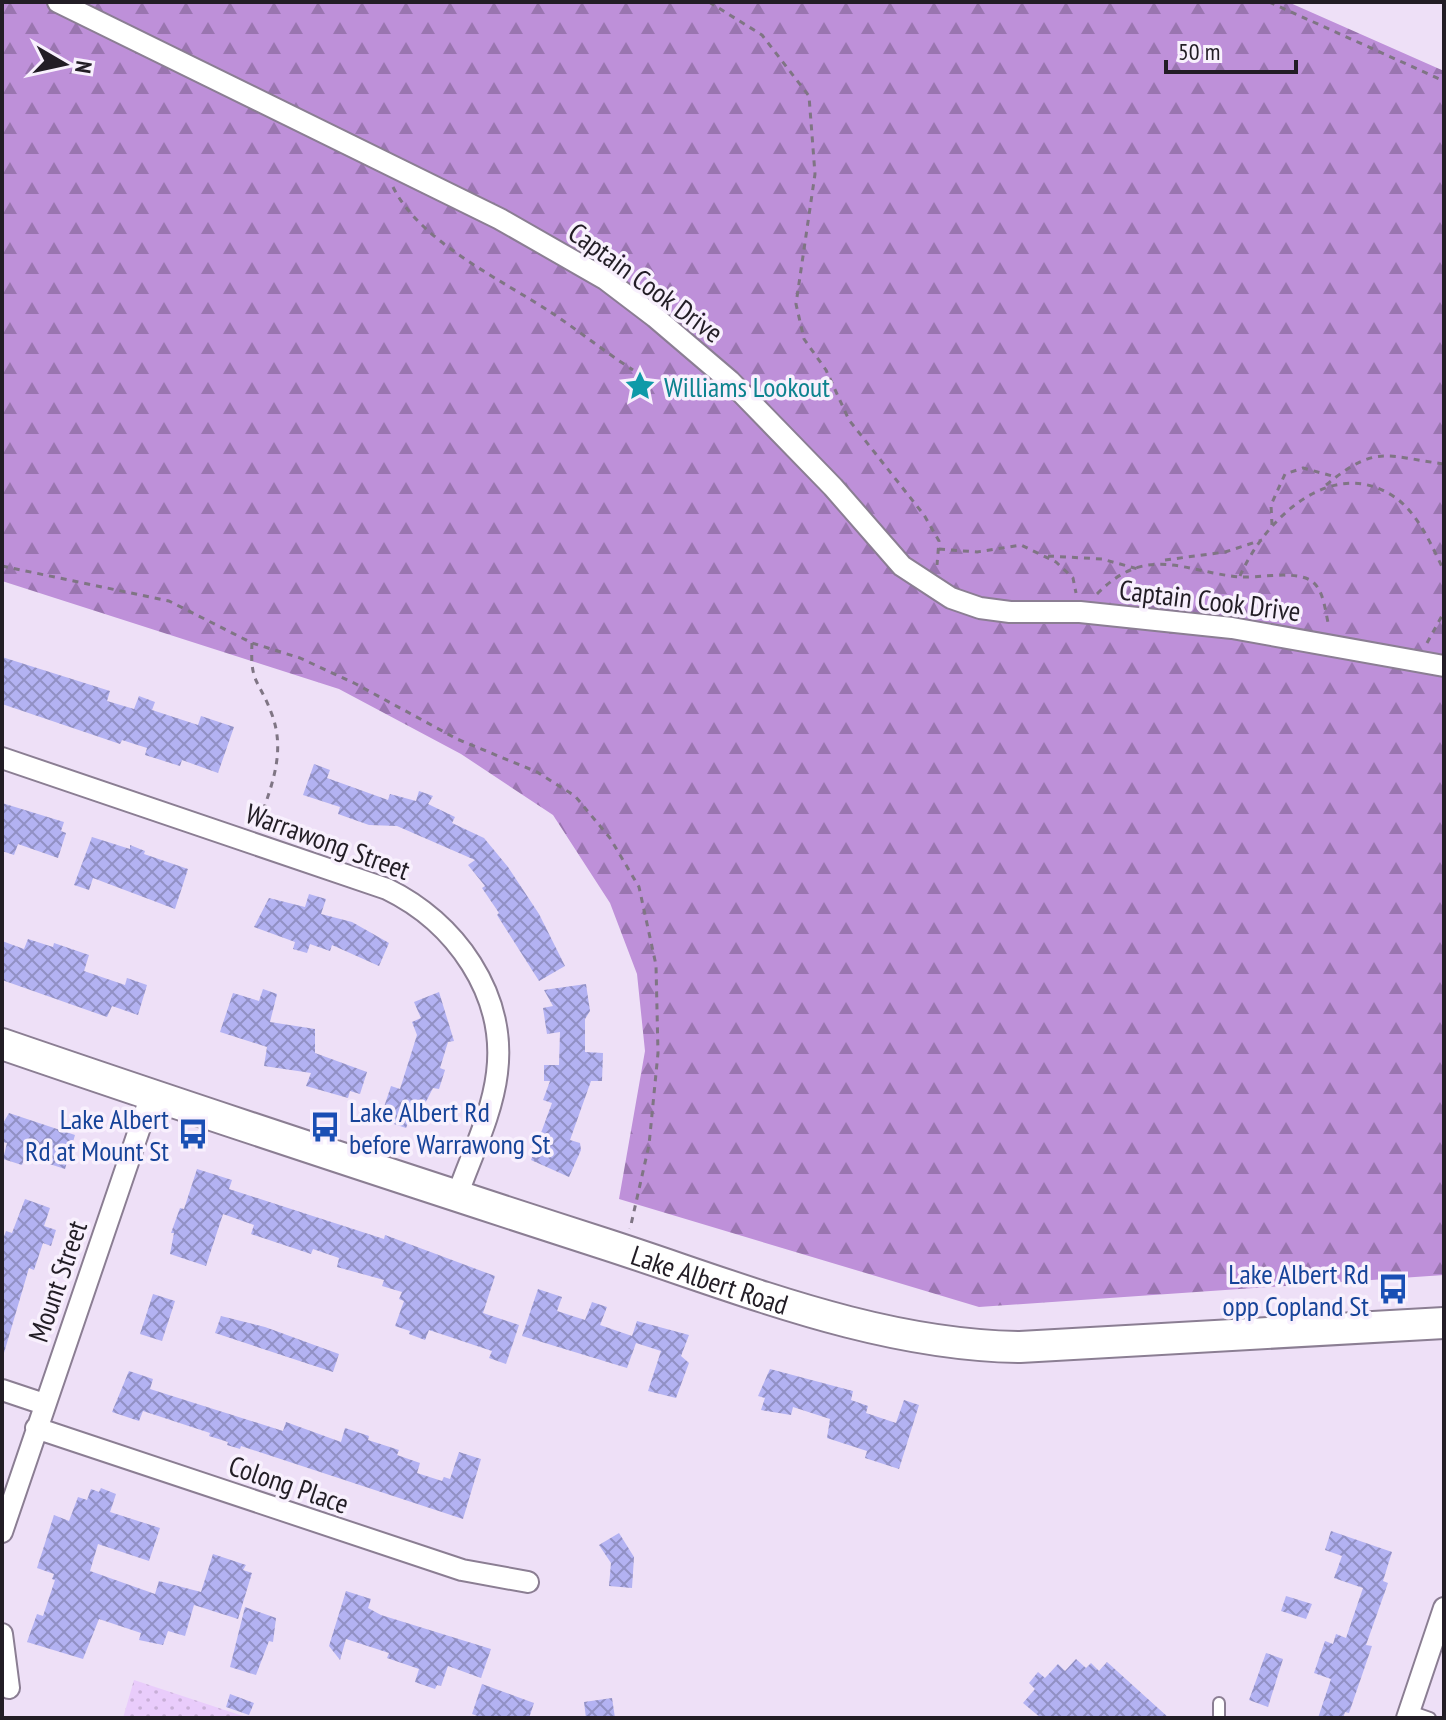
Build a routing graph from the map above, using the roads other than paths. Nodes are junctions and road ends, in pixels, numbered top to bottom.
1 (58, 2) edge
2 (1444, 666) edge
3 (2, 758) edge
4 (2, 1044) edge
5 (151, 1095) junction
6 (457, 1196) junction
7 (1444, 1323) edge
8 (2, 1390) edge
9 (44, 1404) junction
10 (36, 1428) junction
11 (2, 1532) edge
12 (528, 1582) dead end
13 (1444, 1608) edge
14 (2, 1634) edge
15 (9, 1688) dead end
16 (1219, 1703) dead end
17 (1408, 1714) edge
18 (1219, 1718) edge
19 (1430, 1718) edge

1 - 2 street, Captain Cook Drive
3 - 6 street, Warrawong Street
4 - 5 main road, Lake Albert Road
5 - 6 main road, Lake Albert Road
5 - 9 street, Mount Street
6 - 7 main road, Lake Albert Road
8 - 9 street
9 - 10 street, Mount Street
10 - 11 street, Mount Street
10 - 12 street, Colong Place
13 - 17 street
14 - 15 street
16 - 18 lane
17 - 19 lane

